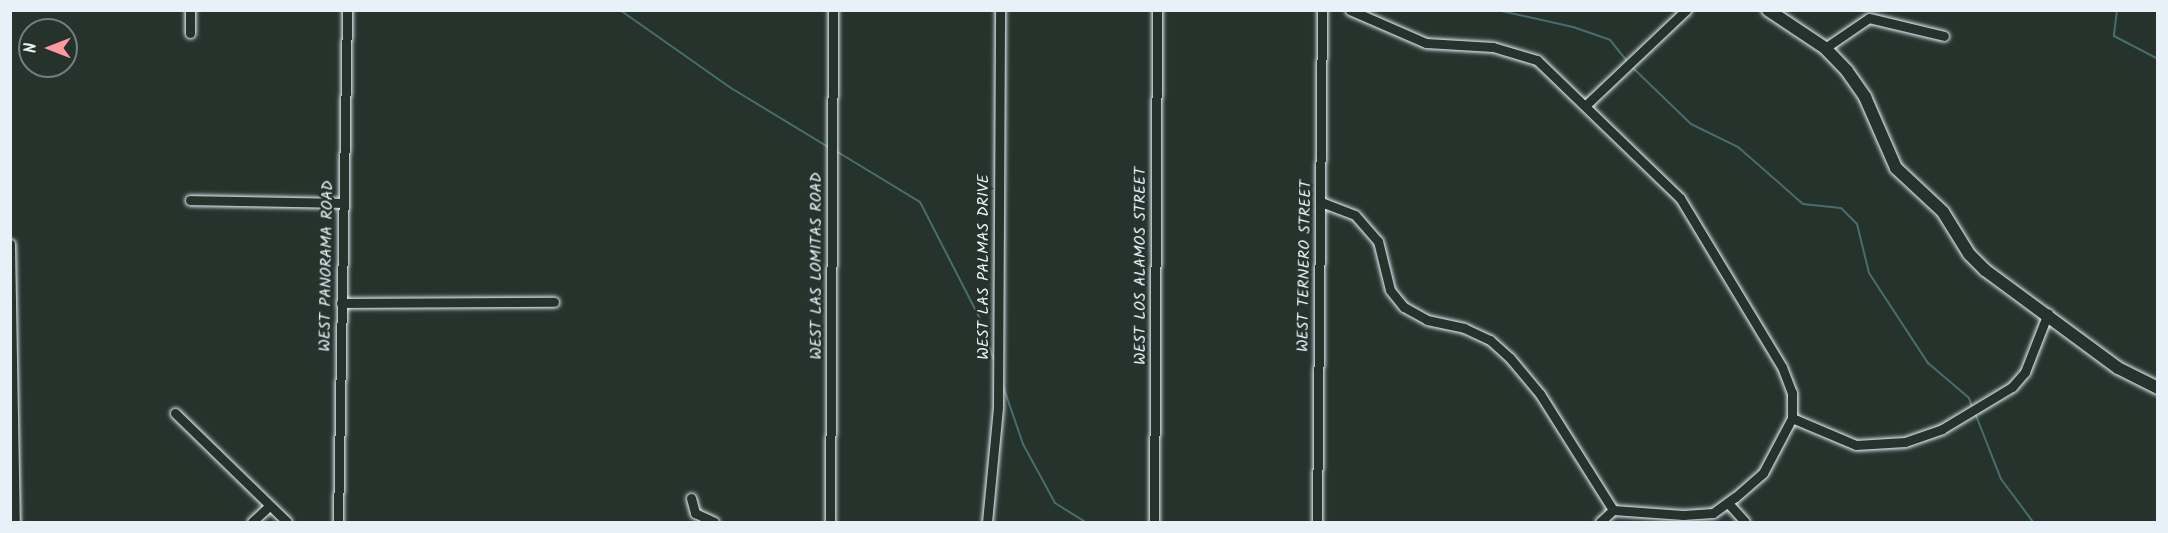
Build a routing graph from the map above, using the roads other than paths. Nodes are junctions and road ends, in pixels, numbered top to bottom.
1 (190, 10) edge
2 (347, 10) edge
3 (833, 10) edge
4 (1000, 10) edge
5 (1157, 10) edge
6 (1322, 10) edge
7 (1350, 10) edge
8 (1686, 10) edge
9 (1768, 10) edge
10 (190, 33) dead end
11 (1944, 36) dead end
12 (1825, 48) junction
13 (1587, 105) junction
14 (190, 200) dead end
15 (1321, 202) junction
16 (342, 203) junction
17 (10, 244) edge
18 (12, 257) edge
19 (554, 302) dead end
20 (341, 303) junction
21 (2048, 313) junction
22 (2157, 387) edge
23 (175, 413) dead end
24 (1792, 418) junction
25 (691, 498) dead end
26 (1725, 505) junction
27 (268, 507) junction
28 (1613, 510) junction
29 (15, 522) edge
30 (252, 522) edge
31 (287, 522) edge
32 (338, 522) edge
33 (714, 522) edge
34 (830, 522) edge
35 (987, 522) edge
36 (1154, 522) edge
37 (1317, 522) edge
38 (1600, 522) edge
39 (1745, 522) edge

1 - 10 street
2 - 16 street, WEST PANORAMA ROAD
3 - 34 street, WEST LAS LOMITAS ROAD
4 - 35 street, WEST LAS PALMAS DRIVE
5 - 36 street, WEST LOS ALAMOS STREET
6 - 15 street, WEST TERNERO STREET
7 - 13 street
8 - 13 street
9 - 12 street
11 - 12 street
12 - 21 street
13 - 24 street
14 - 16 street
15 - 28 street
15 - 37 street, WEST TERNERO STREET
16 - 20 street, WEST PANORAMA ROAD
17 - 18 street
18 - 29 street
19 - 20 street
20 - 32 street, WEST PANORAMA ROAD
21 - 22 street
21 - 24 street
23 - 27 street
24 - 26 street
25 - 33 street
26 - 28 street
26 - 39 street
27 - 30 street
27 - 31 street
28 - 38 street

